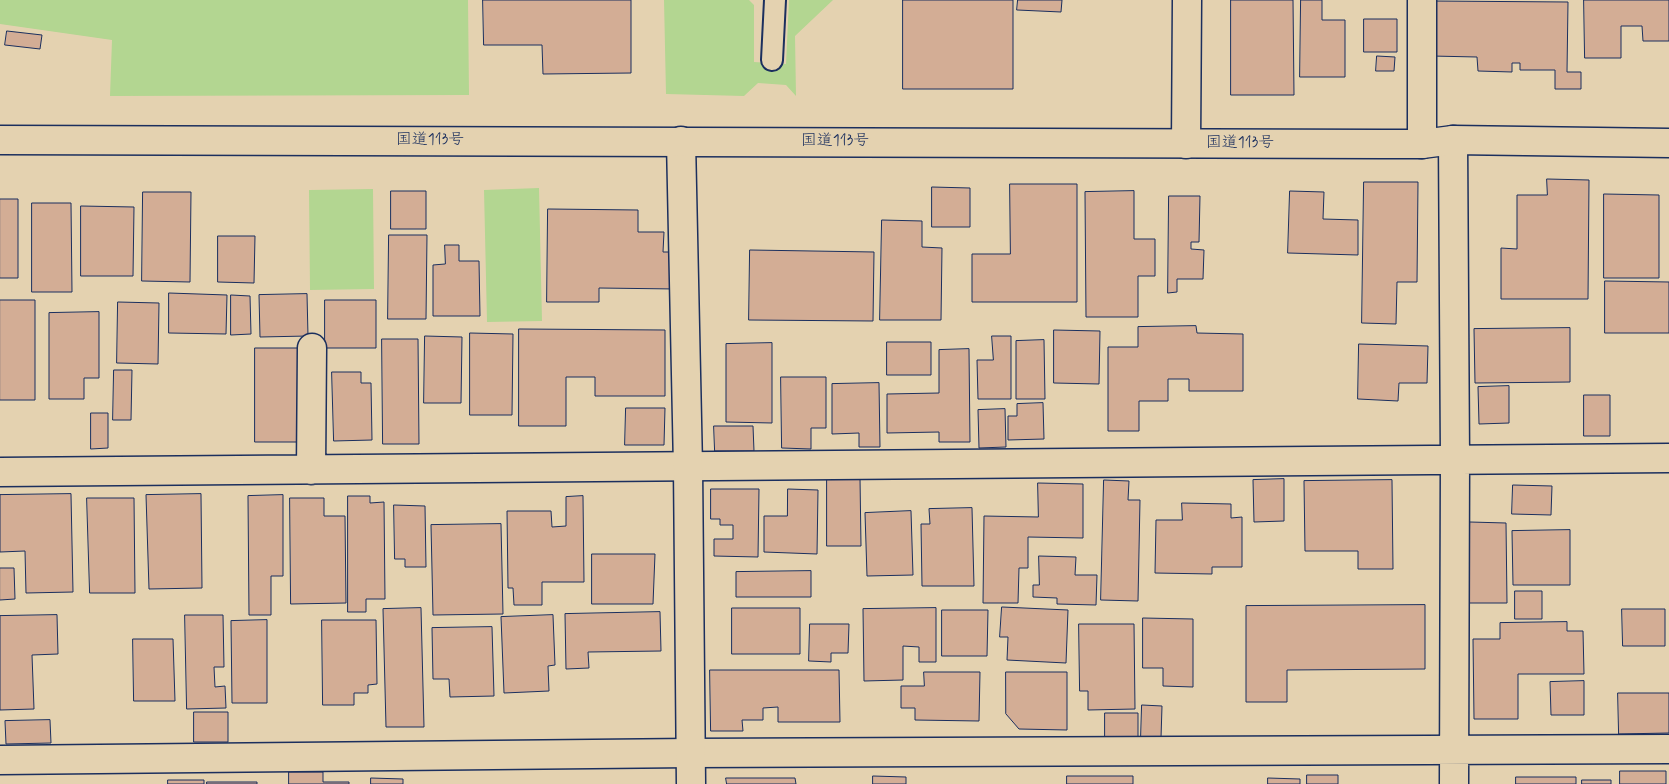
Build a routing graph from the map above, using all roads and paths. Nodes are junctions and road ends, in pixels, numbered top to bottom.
1 (776, 0) edge
2 (1187, 0) edge
3 (1422, 0) edge
4 (772, 60) dead end
5 (0, 140) edge
6 (1453, 140) junction
7 (681, 141) junction
8 (1669, 143) edge
9 (1186, 144) junction
10 (1422, 144) junction
11 (312, 348) dead end
12 (1669, 458) edge
13 (1455, 459) junction
14 (688, 467) junction
15 (311, 470) junction
16 (0, 472) edge
17 (1669, 749) edge
18 (1454, 750) junction
19 (691, 753) junction
20 (0, 760) edge
21 (692, 784) edge
22 (1454, 784) edge

1 - 4 lane
2 - 9 main road
3 - 10 main road
5 - 7 main road, 国道113号
6 - 8 main road, 国道113号
6 - 10 main road, 国道113号
6 - 13 main road
7 - 9 main road, 国道113号
7 - 14 main road
9 - 10 main road, 国道113号
11 - 15 main road
12 - 13 main road
13 - 14 main road
13 - 18 main road
14 - 15 main road
14 - 19 main road
15 - 16 main road
17 - 18 main road
18 - 19 main road
18 - 22 main road
19 - 20 main road
19 - 21 main road

